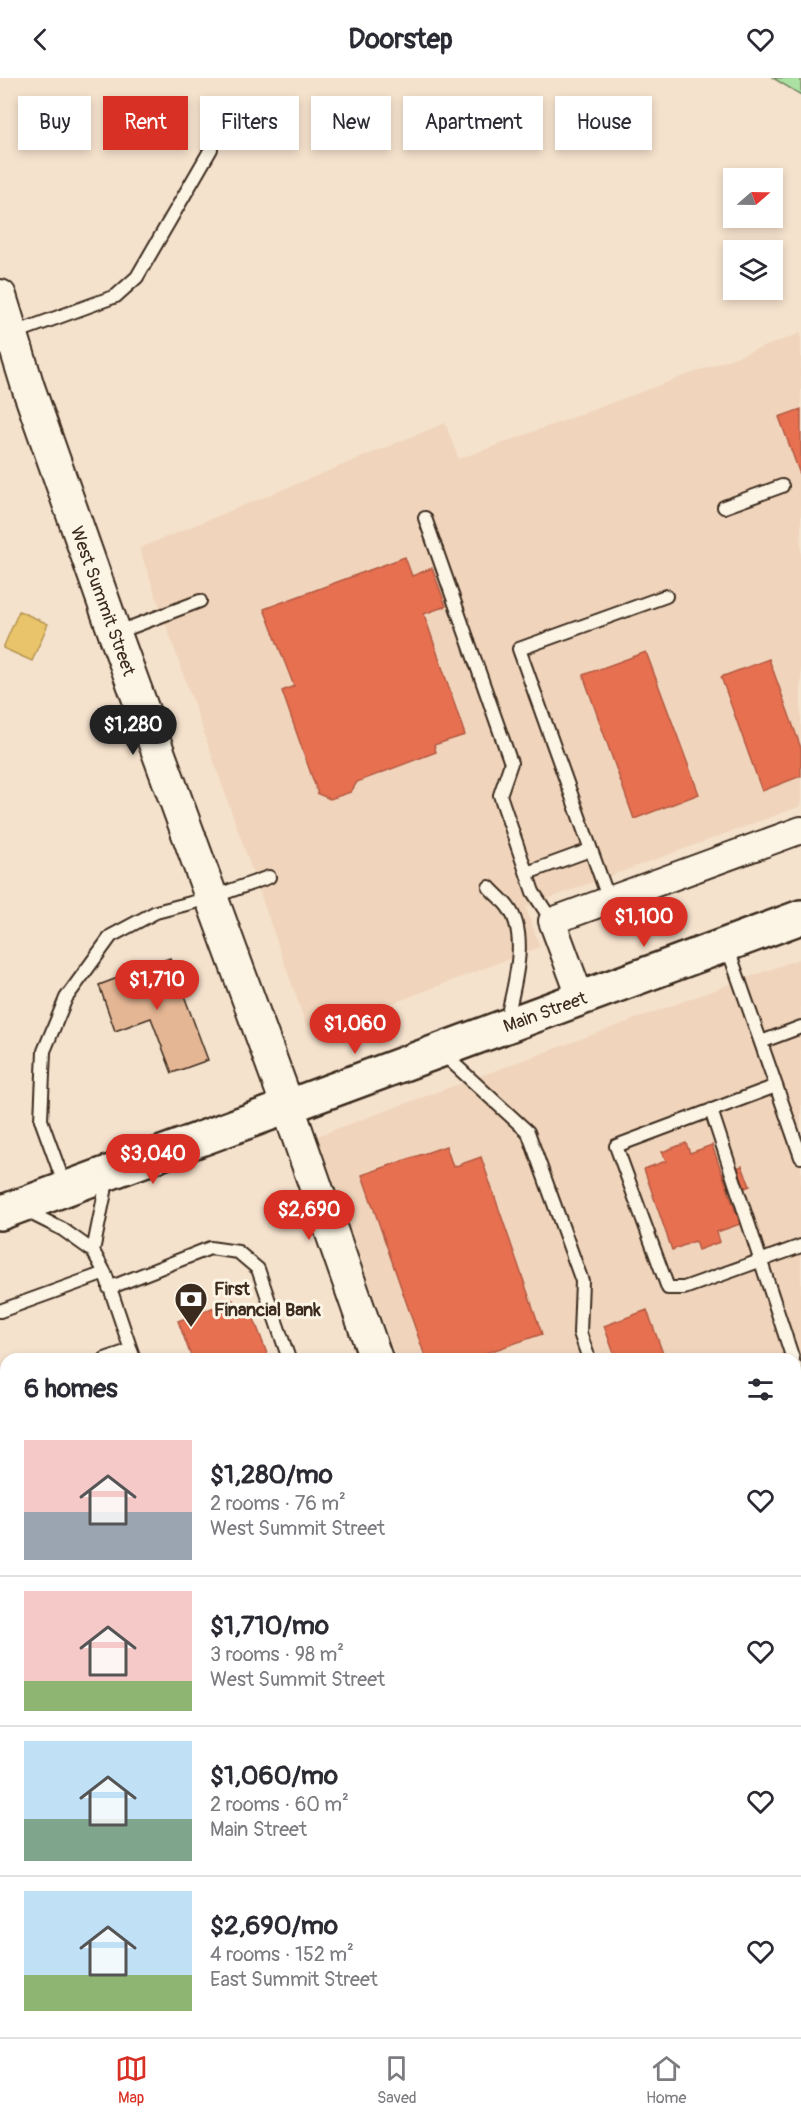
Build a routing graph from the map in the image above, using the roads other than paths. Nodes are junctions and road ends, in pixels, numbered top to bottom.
1 (211, 150) edge
2 (0, 296) edge
3 (4, 342) edge
4 (782, 486) dead end
5 (724, 507) dead end
6 (425, 518) dead end
7 (666, 596) dead end
8 (200, 600) dead end
9 (115, 634) junction
10 (801, 830) edge
11 (590, 850) junction
12 (527, 873) junction
13 (269, 878) dead end
14 (489, 887) dead end
15 (210, 898) junction
16 (609, 900) junction
17 (801, 917) edge
18 (552, 921) junction
19 (726, 945) junction
20 (580, 999) junction
21 (505, 1026) junction
22 (800, 1029) edge
23 (761, 1042) junction
24 (440, 1051) junction
25 (776, 1086) junction
26 (288, 1107) junction
27 (711, 1110) junction
28 (801, 1157) edge
29 (107, 1175) junction
30 (66, 1189) junction
31 (9, 1210) edge
32 (801, 1246) edge
33 (93, 1251) junction
34 (760, 1260) junction
35 (105, 1273) junction
36 (109, 1288) junction
37 (0, 1311) edge
38 (132, 1353) edge
39 (287, 1353) edge
40 (374, 1353) edge
41 (587, 1353) edge
42 (791, 1353) edge

1 - 3 lane
2 - 3 street, West Summit Street
3 - 9 street, West Summit Street
4 - 5 lane
6 - 12 lane
7 - 11 lane
8 - 9 lane
9 - 15 street, West Summit Street
10 - 16 street
11 - 12 lane
11 - 16 lane
12 - 18 lane
13 - 15 lane
14 - 21 lane
15 - 26 street, West Summit Street
15 - 30 lane
16 - 18 street
17 - 19 main road, Main Street
18 - 20 street
19 - 20 main road, Main Street
19 - 23 lane
20 - 21 main road, Main Street
21 - 24 main road, Main Street
22 - 23 lane
23 - 25 lane
24 - 26 main road, Main Street
24 - 41 lane
25 - 27 lane
25 - 28 lane
26 - 29 main road, Main Street
26 - 40 street, West Summit Street
27 - 34 lane
27 - 34 lane
29 - 30 main road, Main Street
29 - 33 lane
30 - 31 main road, Main Street
31 - 33 lane
32 - 34 lane
33 - 35 lane
34 - 42 lane
35 - 36 lane
35 - 37 lane
36 - 38 lane
36 - 39 lane

